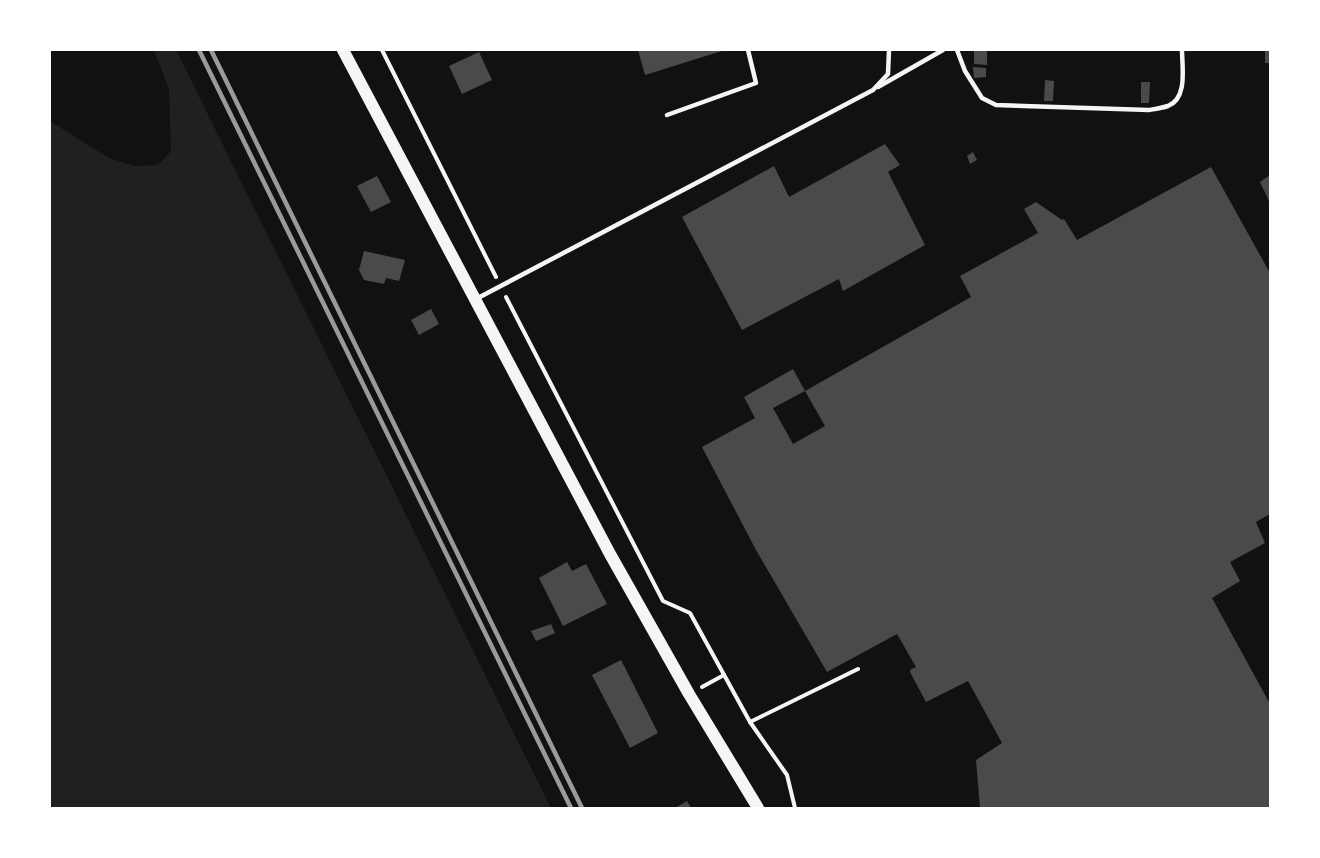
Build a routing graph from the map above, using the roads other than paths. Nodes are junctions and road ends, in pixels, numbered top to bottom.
1 (343, 50) edge
2 (748, 50) edge
3 (890, 50) edge
4 (943, 50) edge
5 (957, 50) edge
6 (1182, 50) edge
7 (873, 90) junction
8 (667, 115) dead end
9 (474, 300) junction
10 (758, 808) edge

1 - 9 main road
2 - 8 lane
3 - 7 lane
4 - 7 lane
5 - 6 lane
7 - 9 lane
9 - 10 main road

